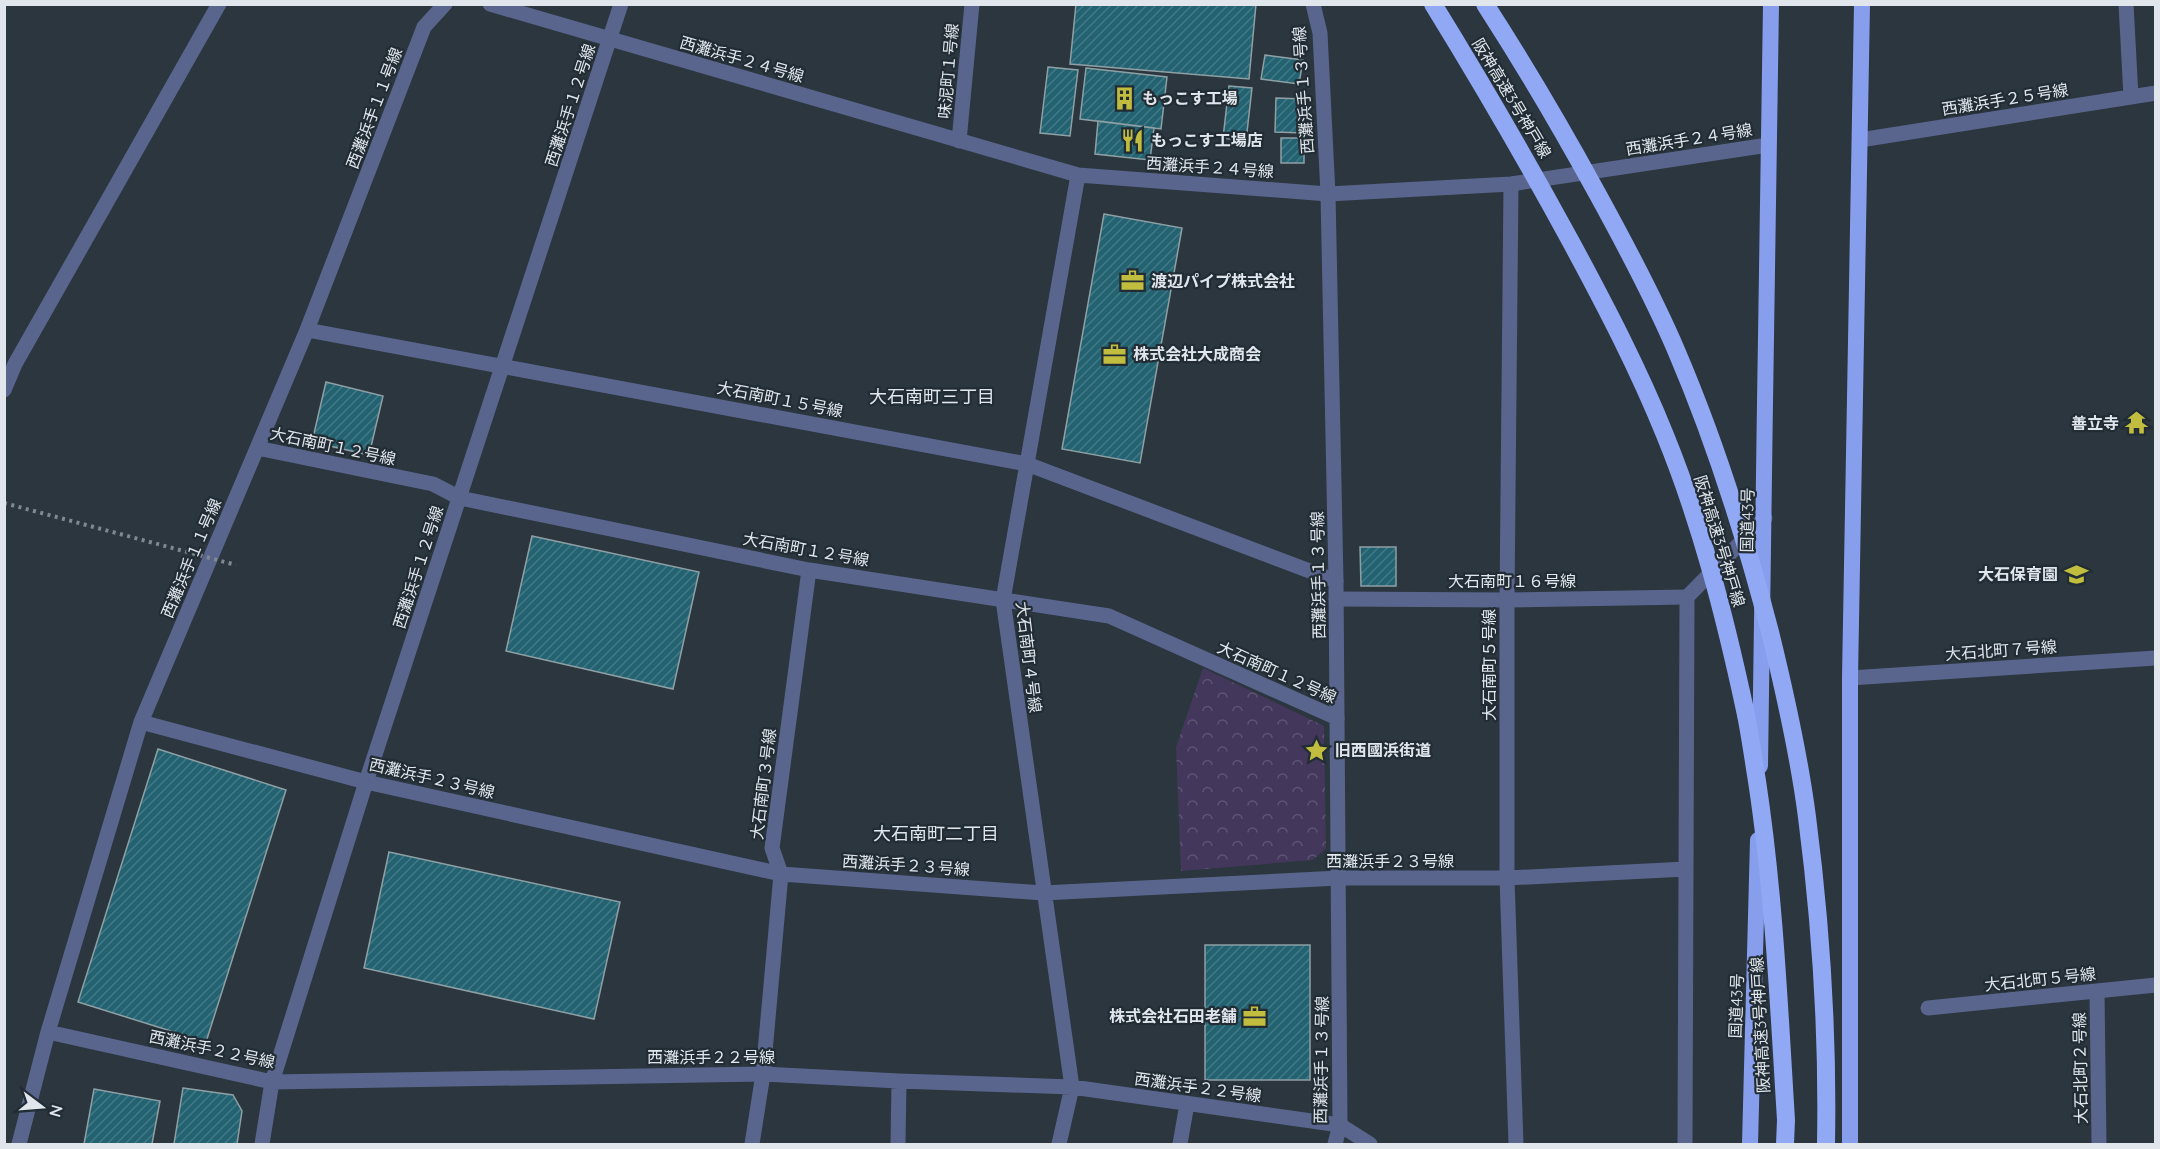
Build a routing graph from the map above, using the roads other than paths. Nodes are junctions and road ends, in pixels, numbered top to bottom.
1 (219, 4) edge
2 (445, 4) edge
3 (490, 4) edge
4 (621, 4) edge
5 (972, 4) edge
6 (1313, 4) edge
7 (1433, 4) edge
8 (1485, 4) edge
9 (1771, 4) edge
10 (1862, 4) edge
11 (2126, 4) edge
12 (610, 39) junction
13 (2156, 93) edge
14 (2131, 97) junction
15 (1860, 140) junction
16 (960, 141) junction
17 (1768, 145) junction
18 (1078, 175) junction
19 (1511, 184) junction
20 (1328, 195) junction
21 (307, 330) junction
22 (504, 365) junction
23 (4, 390) edge
24 (257, 448) junction
25 (1028, 464) junction
26 (460, 498) junction
27 (1765, 518) junction
28 (808, 570) junction
29 (1336, 581) junction
30 (1687, 597) junction
31 (1336, 599) junction
32 (1003, 600) junction
33 (1507, 600) junction
34 (2156, 658) edge
35 (1850, 678) junction
36 (1337, 718) junction
37 (141, 722) junction
38 (366, 782) junction
39 (1686, 869) junction
40 (781, 874) junction
41 (1339, 878) junction
42 (1507, 878) junction
43 (1043, 892) junction
44 (2156, 985) edge
45 (2097, 991) junction
46 (1928, 1008) dead end
47 (48, 1032) junction
48 (763, 1074) junction
49 (272, 1082) junction
50 (899, 1082) junction
51 (1072, 1087) junction
52 (1187, 1104) junction
53 (1340, 1125) junction
54 (19, 1144) edge
55 (262, 1144) edge
56 (752, 1144) edge
57 (898, 1144) edge
58 (1059, 1144) edge
59 (1180, 1144) edge
60 (1335, 1144) edge
61 (1370, 1144) edge
62 (1516, 1144) edge
63 (1685, 1144) edge
64 (1750, 1144) edge
65 (1785, 1144) edge
66 (1827, 1144) edge
67 (1850, 1144) edge
68 (2099, 1144) edge

1 - 23 street
2 - 21 street, 西灘浜手１１号線
3 - 12 street, 西灘浜手２４号線
4 - 12 street, 西灘浜手１２号線
5 - 16 street, 味泥町１号線
6 - 20 street, 西灘浜手１３号線
7 - 65 highway, 阪神高速3号神戸線, bridge
8 - 66 highway, 阪神高速3号神戸線, bridge
9 - 17 highway, 国道43号
10 - 15 highway
11 - 14 street
12 - 16 street, 西灘浜手２４号線
12 - 22 street, 西灘浜手１２号線
13 - 14 street, 西灘浜手２５号線
14 - 15 street, 西灘浜手２５号線
15 - 35 highway
16 - 18 street, 西灘浜手２４号線
17 - 19 street, 西灘浜手２４号線
17 - 27 highway, 国道43号
18 - 20 street, 西灘浜手２４号線
18 - 25 street, 大石南町４号線
19 - 20 street, 西灘浜手２４号線
19 - 33 street, 大石南町５号線
20 - 29 street, 西灘浜手１３号線
21 - 22 street, 大石南町１５号線
21 - 24 street, 西灘浜手１１号線
22 - 25 street, 大石南町１５号線
22 - 26 street, 西灘浜手１２号線
24 - 26 street, 大石南町１２号線
24 - 37 street, 西灘浜手１１号線
25 - 29 street, 大石南町１５号線
25 - 32 street, 大石南町４号線
26 - 28 street, 大石南町１２号線
26 - 38 street, 西灘浜手１２号線
27 - 30 street
27 - 64 highway, 国道43号
28 - 32 street, 大石南町１２号線
28 - 40 street, 大石南町３号線
29 - 31 street, 西灘浜手１３号線
30 - 33 street, 大石南町１６号線
30 - 39 street
31 - 33 street, 大石南町１６号線
31 - 36 street, 西灘浜手１３号線
32 - 36 street, 大石南町１２号線
32 - 43 street, 大石南町４号線
33 - 42 street, 大石南町５号線
34 - 35 street, 大石北町７号線
35 - 67 highway
36 - 41 street, 西灘浜手１３号線
37 - 38 street, 西灘浜手２３号線
37 - 47 street, 西灘浜手１１号線
38 - 40 street, 西灘浜手２３号線
38 - 49 street, 西灘浜手１２号線
39 - 42 street, 西灘浜手２３号線
39 - 63 street
40 - 43 street, 西灘浜手２３号線
40 - 48 street, 大石南町３号線
41 - 42 street, 西灘浜手２３号線
41 - 43 street, 西灘浜手２３号線
41 - 53 street, 西灘浜手１３号線
42 - 62 street, 大石南町５号線
43 - 51 street, 大石南町４号線
44 - 45 street, 大石北町５号線
45 - 46 street, 大石北町５号線
45 - 68 street, 大石北町２号線
47 - 49 street, 西灘浜手２２号線
47 - 54 street, 西灘浜手１１号線
48 - 49 street, 西灘浜手２２号線
48 - 50 street, 西灘浜手２２号線
48 - 56 street, 大石南町３号線
49 - 55 street, 西灘浜手１２号線
50 - 51 street, 西灘浜手２２号線
50 - 57 street
51 - 52 street, 西灘浜手２２号線
51 - 58 street, 大石南町４号線
52 - 53 street, 西灘浜手２２号線
52 - 59 street
53 - 60 street, 西灘浜手１３号線
53 - 61 street, 西灘浜手２２号線

